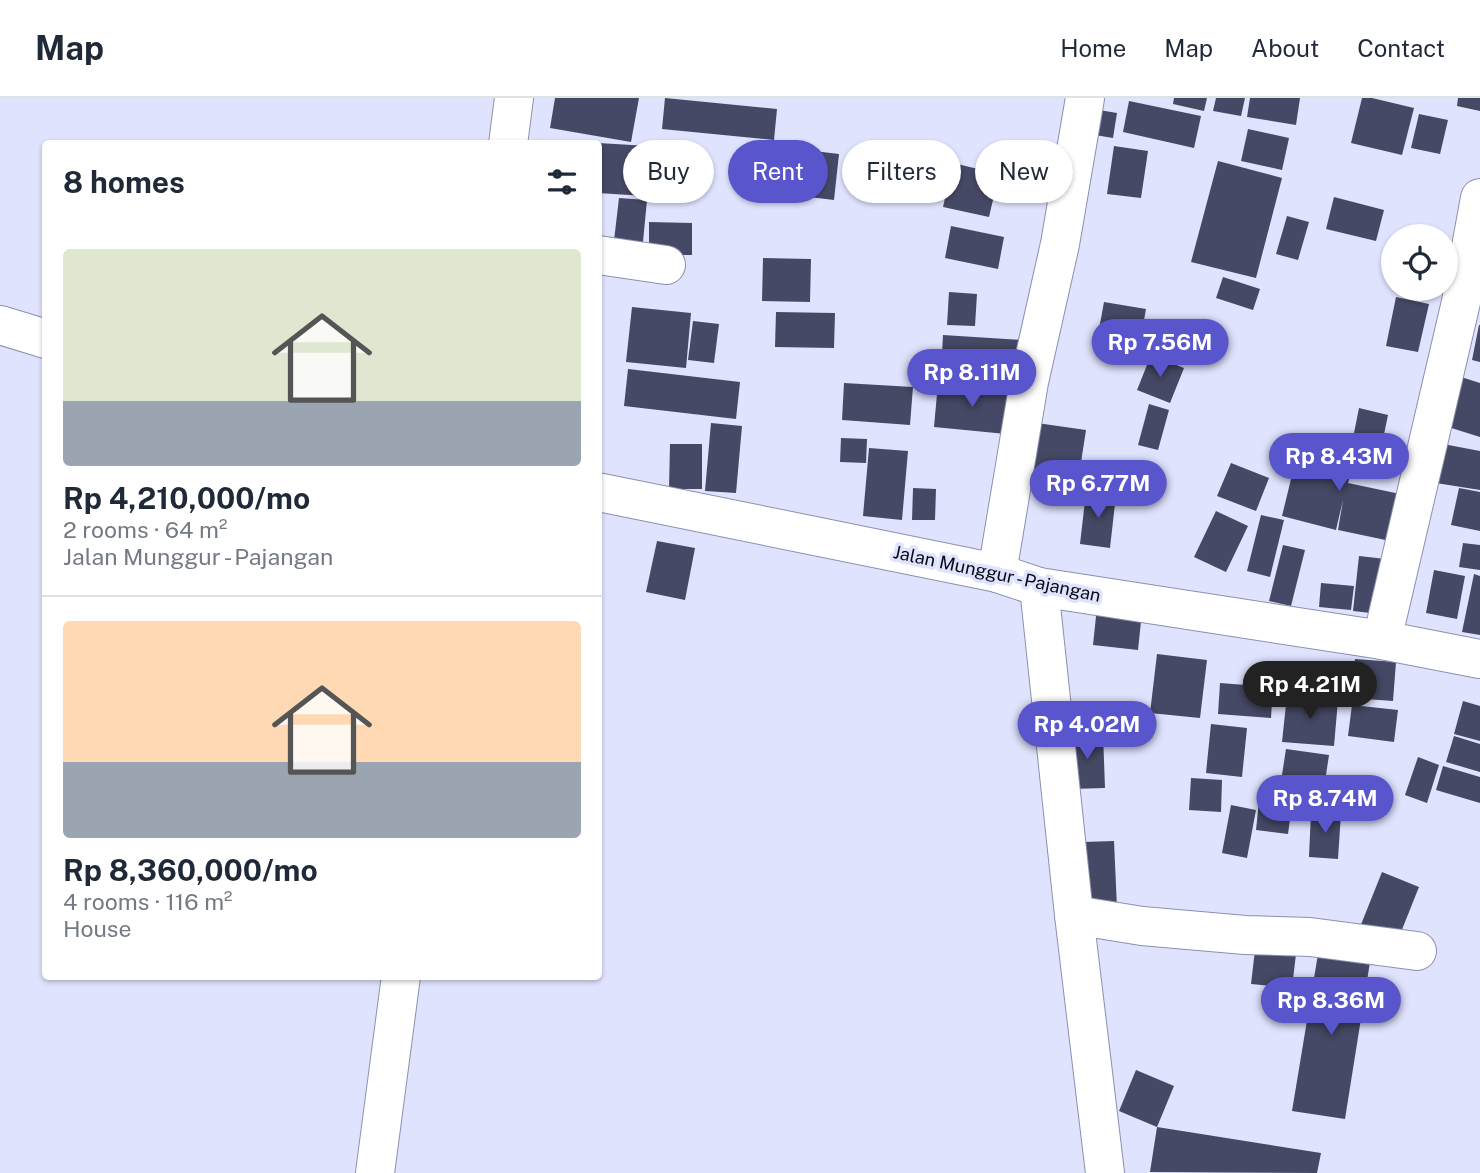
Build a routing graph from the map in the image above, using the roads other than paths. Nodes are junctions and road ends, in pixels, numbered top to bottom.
1 (514, 98) edge
2 (1085, 98) edge
3 (509, 140) edge
4 (1480, 201) edge
5 (602, 256) edge
6 (666, 265) dead end
7 (0, 325) edge
8 (42, 338) edge
9 (602, 493) edge
10 (997, 573) junction
11 (1039, 587) junction
12 (1382, 640) junction
13 (1480, 659) edge
14 (1074, 915) junction
15 (1417, 951) dead end
16 (400, 980) edge
17 (375, 1173) edge
18 (1105, 1173) edge

1 - 3 street
2 - 10 street
4 - 12 street
5 - 6 street
7 - 8 street
9 - 10 street, Jalan Munggur - Pajangan
10 - 11 street, Jalan Munggur - Pajangan
11 - 12 street, Jalan Munggur - Pajangan
11 - 14 street
12 - 13 street, Jalan Munggur - Pajangan
14 - 15 street
14 - 18 street
16 - 17 street

